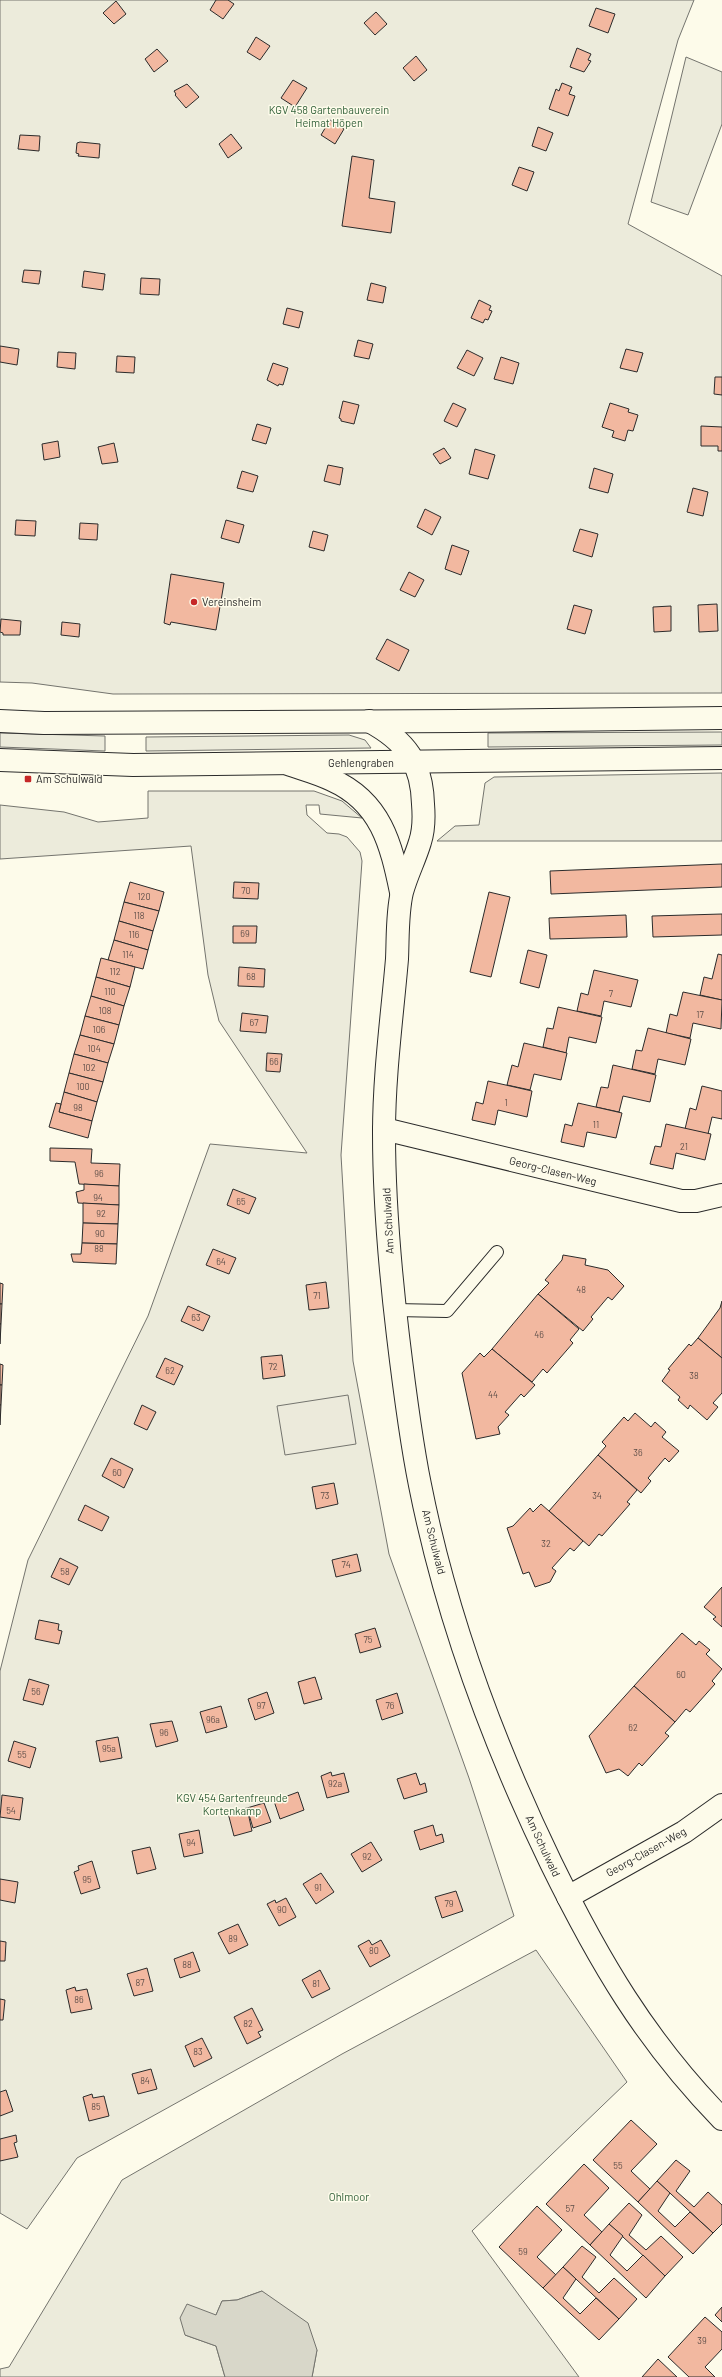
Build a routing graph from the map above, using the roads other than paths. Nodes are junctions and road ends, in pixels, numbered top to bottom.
1 (722, 718) edge
2 (0, 721) edge
3 (369, 721) junction
4 (722, 758) edge
5 (0, 760) edge
6 (416, 763) junction
7 (287, 764) junction
8 (402, 894) junction
9 (384, 1129) junction
10 (722, 1195) edge
11 (496, 1252) dead end
12 (395, 1310) junction
13 (722, 1805) edge
14 (568, 1897) junction
15 (722, 2119) edge

1 - 3 street
2 - 3 street
3 - 6 street, Am Schulwald
4 - 6 street, Gehlengraben
5 - 7 street, Gehlengraben
6 - 7 street, Gehlengraben
6 - 8 street, Am Schulwald
7 - 8 street, Am Schulwald
8 - 9 street, Am Schulwald
9 - 10 street, Georg-Clasen-Weg
9 - 12 street, Am Schulwald
11 - 12 lane
12 - 14 street, Am Schulwald
13 - 14 street, Georg-Clasen-Weg
14 - 15 street, Am Schulwald

